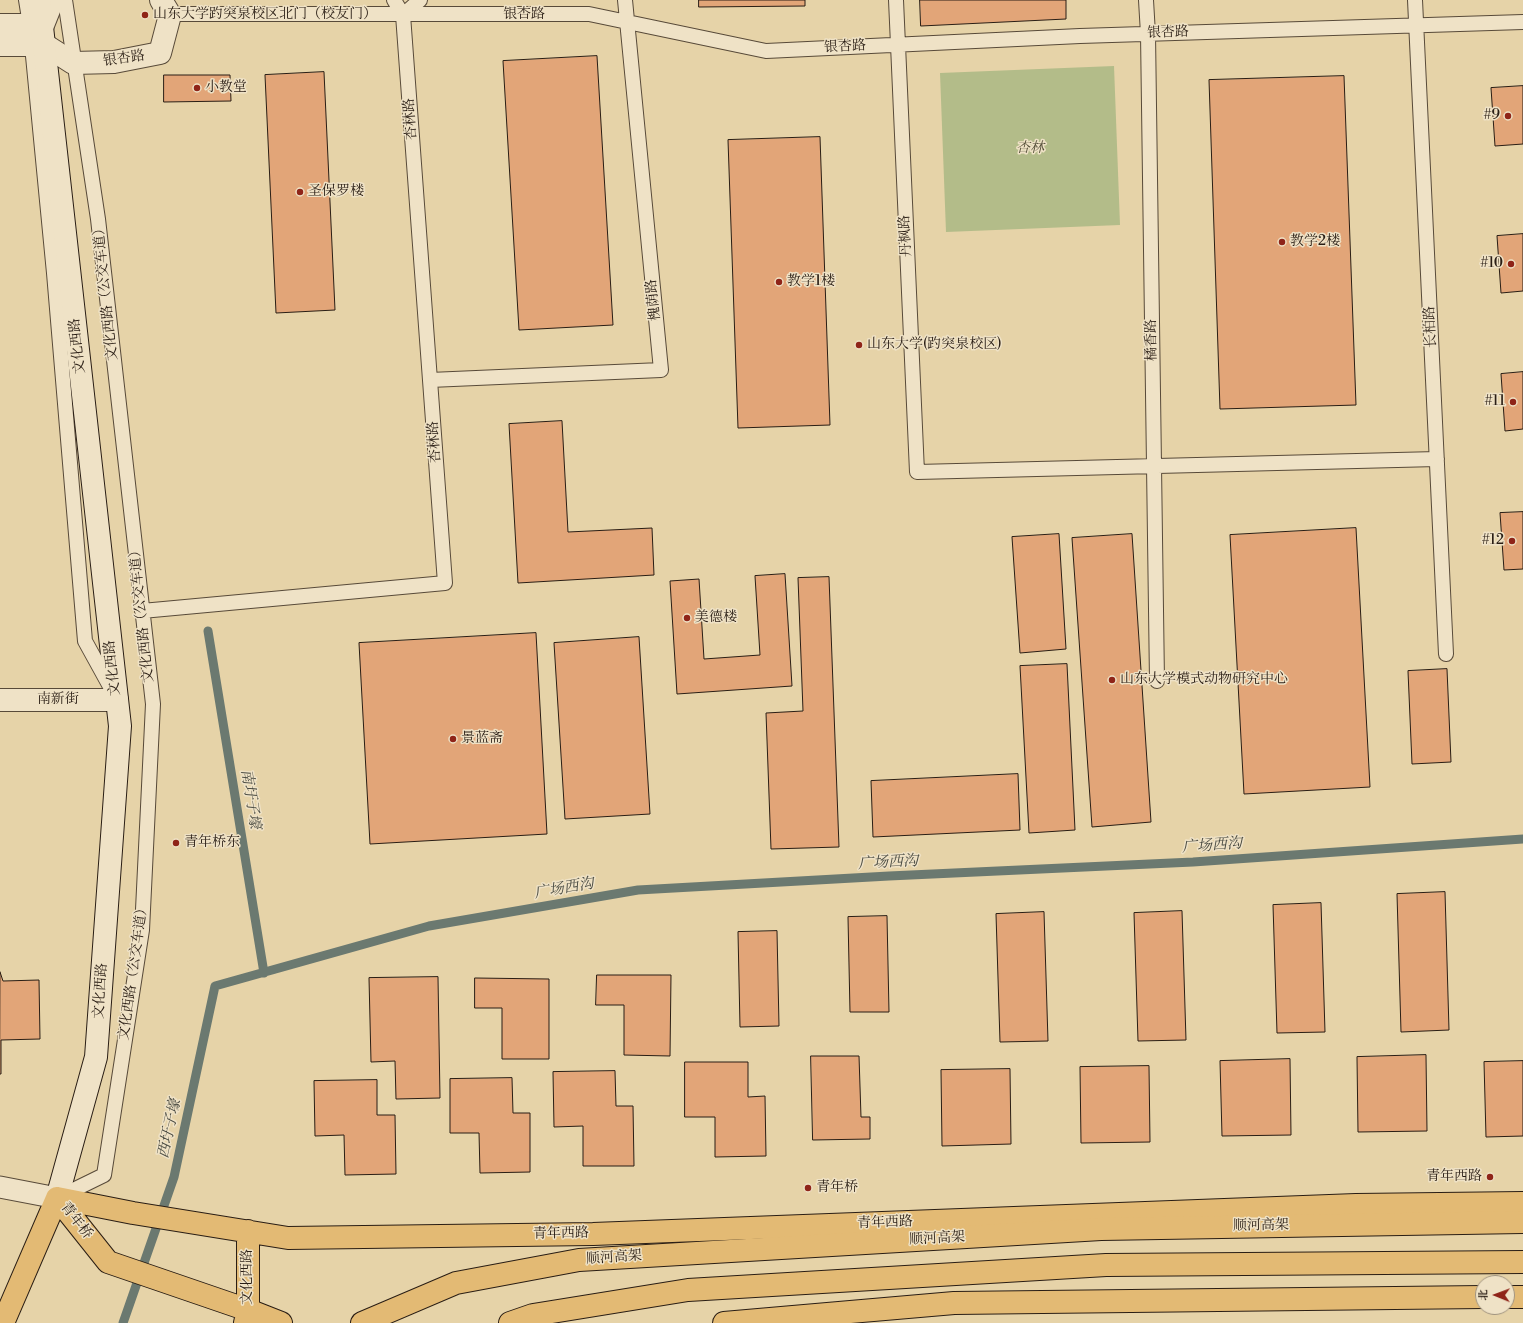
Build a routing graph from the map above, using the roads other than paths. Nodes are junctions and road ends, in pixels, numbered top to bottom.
1 (26, 0) edge
2 (39, 0) edge
3 (53, 0) edge
4 (65, 0) edge
5 (394, 0) edge
6 (420, 0) edge
7 (625, 0) edge
8 (896, 0) edge
9 (1146, 0) edge
10 (1414, 0) edge
11 (168, 10) edge
12 (403, 15) junction
13 (626, 22) junction
14 (1523, 22) edge
15 (0, 25) edge
16 (1416, 26) junction
17 (1148, 34) junction
18 (37, 35) junction
19 (0, 45) edge
20 (898, 45) junction
21 (84, 63) junction
22 (430, 380) junction
23 (1437, 459) junction
24 (1154, 466) junction
25 (142, 611) junction
26 (1446, 654) dead end
27 (1157, 681) dead end
28 (0, 700) edge
29 (117, 700) junction
30 (0, 1187) edge
31 (57, 1198) junction
32 (1523, 1203) edge
33 (1523, 1222) edge
34 (248, 1231) junction
35 (1523, 1262) edge
36 (1475, 1297) edge
37 (246, 1316) edge
38 (3, 1323) edge
39 (281, 1323) edge
40 (362, 1323) edge
41 (510, 1323) edge
42 (724, 1323) edge

1 - 18 lane
2 - 18 main road, 文化西路
3 - 18 main road
4 - 21 lane, 文化西路（公交车道）
5 - 12 lane, 杏林路
6 - 12 lane
7 - 13 lane, 槐荫路
8 - 20 lane, 丹枫路
9 - 17 lane, 橘香路
10 - 16 lane, 长柏路
11 - 12 lane, 银杏路
11 - 21 main road, 银杏路
12 - 13 lane, 银杏路
12 - 22 lane, 杏林路
13 - 20 lane, 银杏路
13 - 22 lane, 槐荫路
14 - 16 lane, 银杏路
15 - 18 main road
16 - 17 lane, 银杏路
16 - 23 lane, 长柏路
17 - 20 lane, 银杏路
17 - 24 lane, 橘香路
18 - 19 main road
18 - 21 main road
18 - 29 main road, 文化西路
20 - 24 lane, 丹枫路
21 - 25 lane, 文化西路（公交车道）
22 - 25 lane, 杏林路
23 - 24 lane
23 - 26 lane, 长柏路
24 - 27 lane, 橘香路
25 - 31 lane, 文化西路（公交车道）
28 - 29 main road, 南新街
29 - 31 main road, 文化西路
30 - 31 street
31 - 34 main road, 青年桥
31 - 37 main road, 青年桥
31 - 38 main road, 文化西路
32 - 34 main road, 青年西路
33 - 40 main road, 顺河高架
34 - 37 main road, 文化西路
35 - 41 main road
36 - 42 main road
37 - 39 main road

